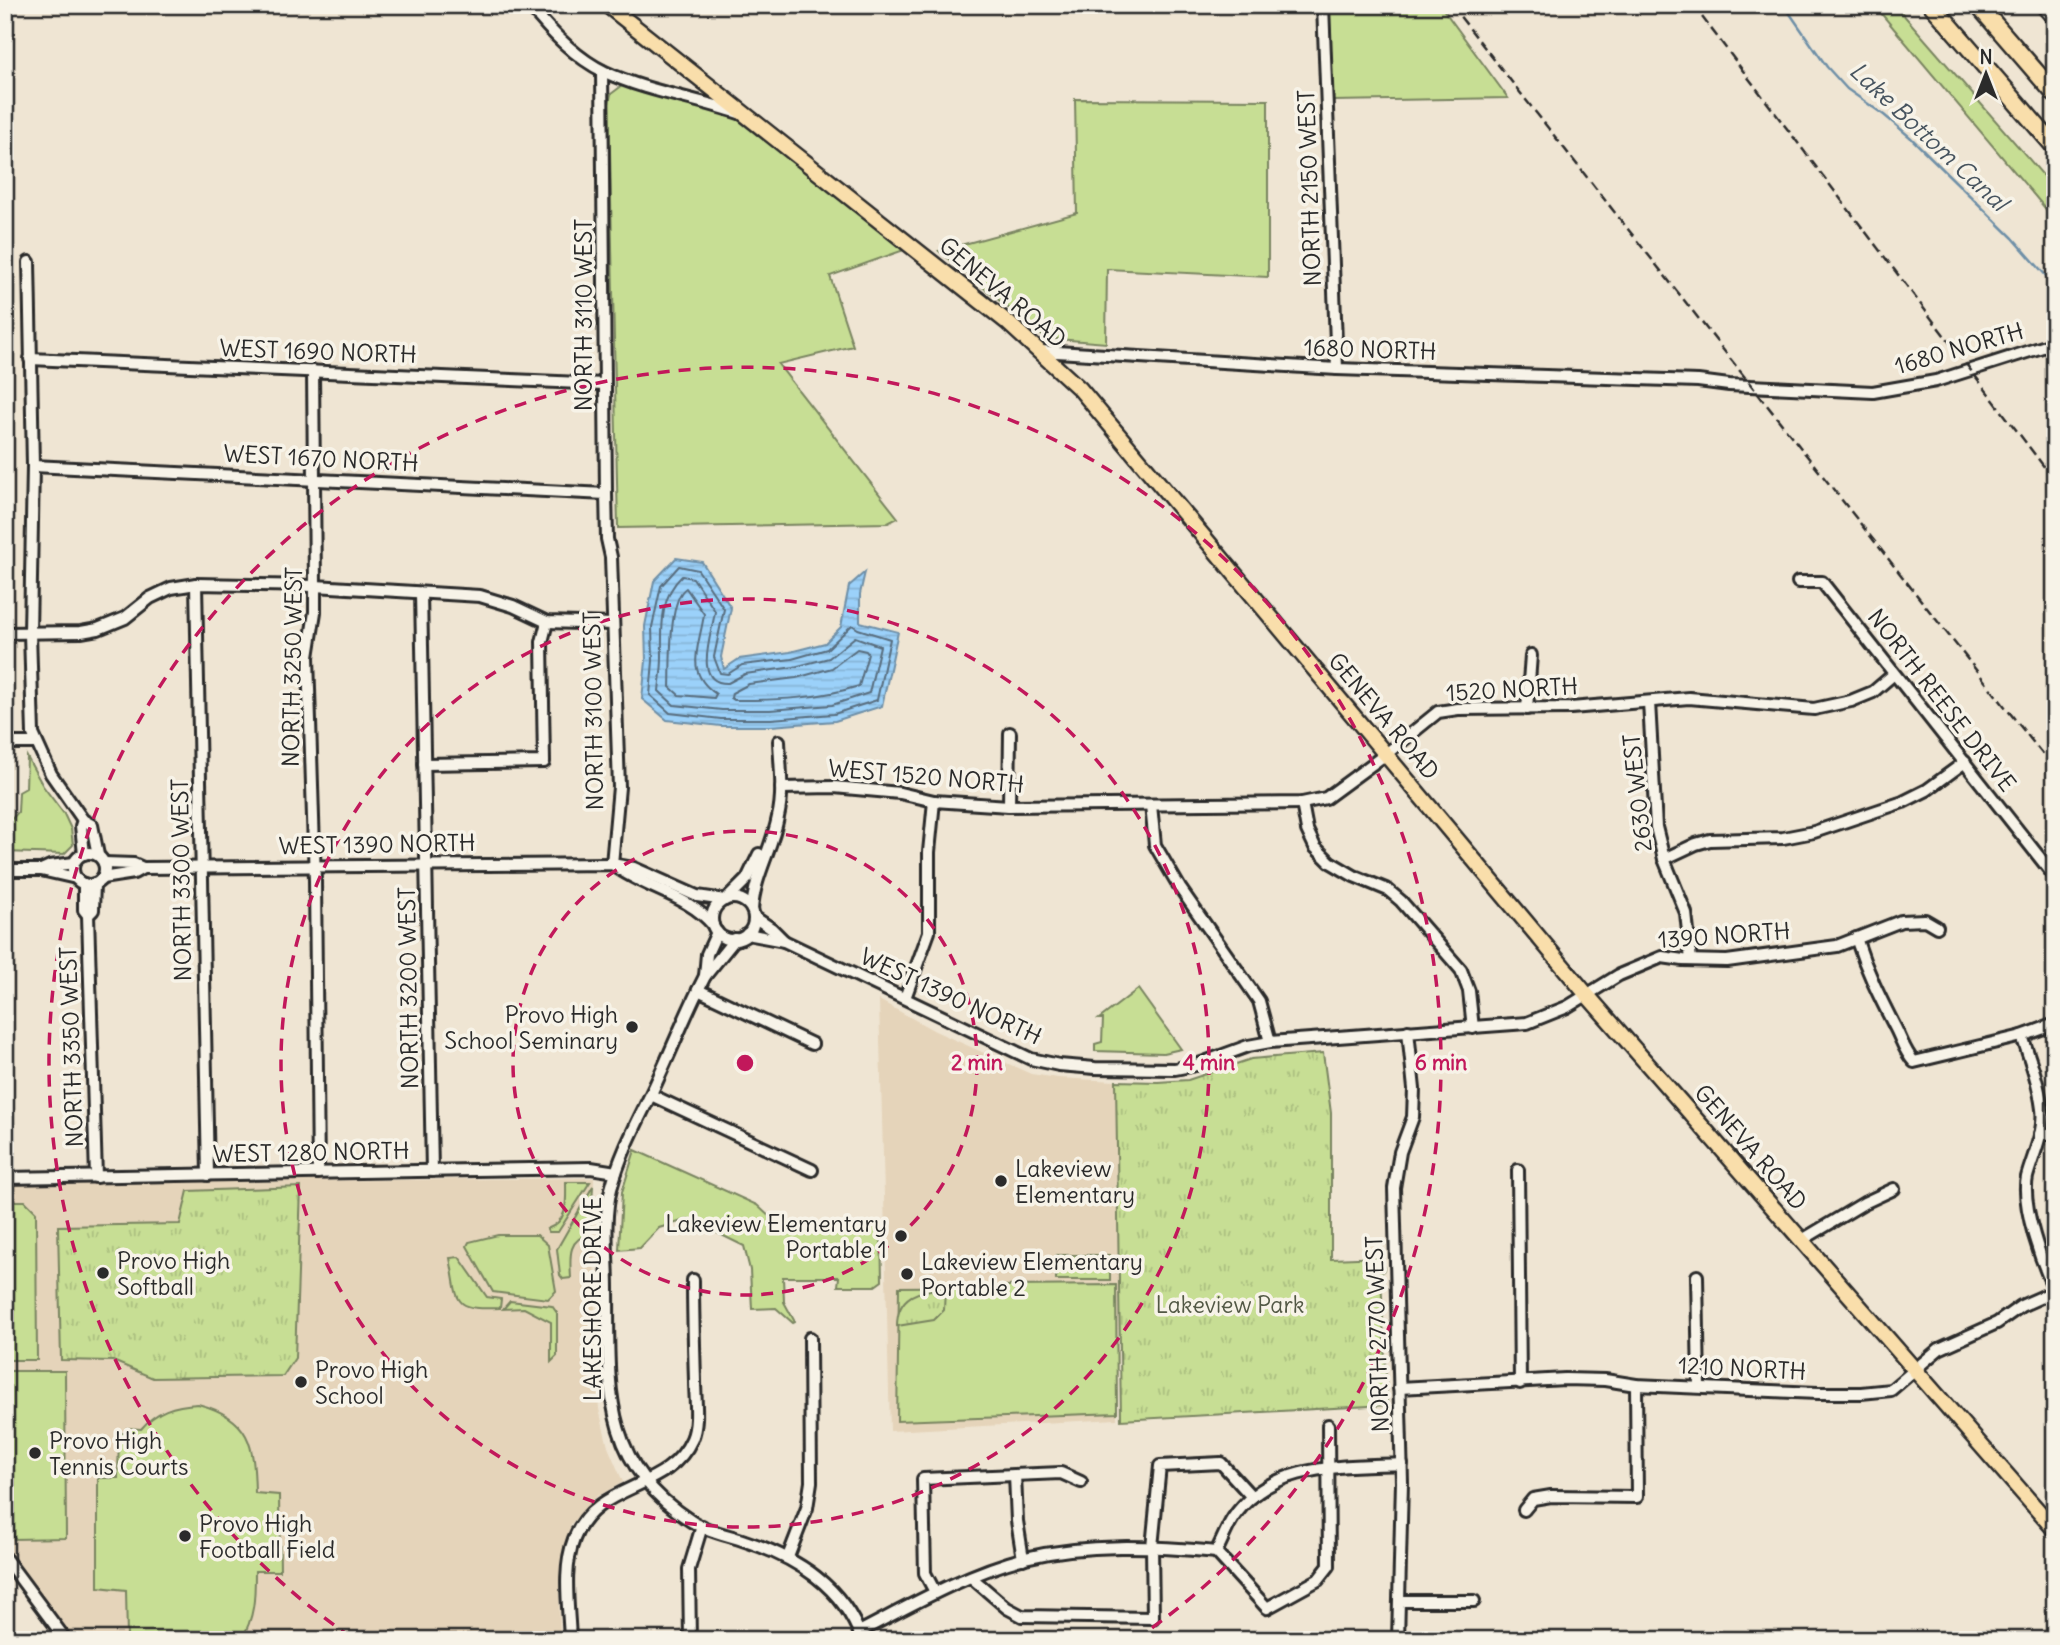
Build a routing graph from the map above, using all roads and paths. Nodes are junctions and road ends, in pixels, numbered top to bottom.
1 (529, 5) edge
2 (607, 5) edge
3 (1323, 5) edge
4 (1932, 5) edge
5 (1978, 5) edge
6 (2041, 5) edge
7 (2055, 21) edge
8 (602, 71) junction
9 (2055, 94) edge
10 (747, 116) junction
11 (2055, 147) edge
12 (29, 262) dead end
13 (2055, 343) edge
14 (1040, 351) junction
15 (30, 359) junction
16 (1338, 369) junction
17 (313, 372) junction
18 (604, 384) junction
19 (33, 466) junction
20 (313, 479) junction
21 (606, 494) junction
22 (611, 557) joint
23 (1798, 582) dead end
24 (196, 584) junction
25 (315, 586) junction
26 (421, 593) junction
27 (547, 622) junction
28 (613, 624) junction
29 (30, 633) junction
30 (5, 634) edge
31 (1531, 655) dead end
32 (1894, 674) junction
33 (1649, 702) junction
34 (1527, 709) junction
35 (1010, 733) dead end
36 (779, 741) dead end
37 (5, 743) edge
38 (35, 743) junction
39 (1386, 754) junction
40 (1965, 762) junction
41 (424, 764) junction
42 (780, 788) junction
43 (934, 801) junction
44 (1302, 803) junction
45 (1152, 805) junction
46 (1009, 806) junction
47 (83, 820) junction
48 (768, 845) junction
49 (84, 854) junction
50 (101, 859) junction
51 (1664, 859) junction
52 (74, 863) junction
53 (427, 864) junction
54 (612, 864) junction
55 (313, 865) junction
56 (202, 866) junction
57 (143, 868) junction
58 (5, 870) edge
59 (41, 870) junction
60 (2055, 877) edge
61 (89, 881) junction
62 (727, 899) junction
63 (753, 913) junction
64 (1937, 927) dead end
65 (715, 929) junction
66 (747, 934) junction
67 (1856, 938) junction
68 (735, 939) junction
69 (784, 942) junction
70 (1691, 960) junction
71 (705, 976) junction
72 (698, 990) junction
73 (1587, 995) junction
74 (905, 998) junction
75 (2055, 1024) edge
76 (1473, 1028) junction
77 (1408, 1031) junction
78 (2022, 1036) junction
79 (1270, 1042) junction
80 (812, 1044) dead end
81 (650, 1095) junction
82 (2040, 1134) junction
83 (2055, 1134) edge
84 (812, 1170) dead end
85 (1518, 1170) dead end
86 (432, 1171) junction
87 (616, 1172) junction
88 (318, 1173) junction
89 (208, 1175) junction
90 (96, 1177) junction
91 (5, 1178) edge
92 (1894, 1189) dead end
93 (1802, 1240) junction
94 (1697, 1276) dead end
95 (693, 1280) dead end
96 (2055, 1291) edge
97 (810, 1338) dead end
98 (1915, 1370) junction
99 (1520, 1383) junction
100 (1636, 1385) junction
101 (1699, 1386) junction
102 (1399, 1388) junction
103 (1328, 1425) dead end
104 (1402, 1464) junction
105 (1329, 1468) junction
106 (1015, 1475) junction
107 (647, 1480) junction
108 (1082, 1482) dead end
109 (1252, 1497) junction
110 (1524, 1510) dead end
111 (702, 1526) junction
112 (2055, 1530) edge
113 (1152, 1547) junction
114 (1216, 1552) junction
115 (788, 1557) junction
116 (5, 1558) edge
117 (1023, 1559) junction
118 (972, 1578) junction
119 (935, 1592) junction
120 (1401, 1601) junction
121 (1474, 1601) dead end
122 (860, 1636) edge
123 (65, 1640) edge
124 (570, 1640) edge
125 (690, 1640) edge
126 (1398, 1640) edge

1 - 8 street
2 - 10 main road, GENEVA ROAD
3 - 16 street, NORTH 2150 WEST
4 - 11 highway
5 - 9 highway
6 - 7 street
8 - 10 street
8 - 18 street, NORTH 3110 WEST
10 - 14 main road, GENEVA ROAD
12 - 15 street
13 - 16 street, 1680 NORTH
14 - 16 street, 1680 NORTH
14 - 39 main road, GENEVA ROAD
15 - 17 street, WEST 1690 NORTH
15 - 19 street
17 - 18 street, WEST 1690 NORTH
17 - 20 street, NORTH 3250 WEST
18 - 21 street, NORTH 3110 WEST
19 - 20 street, WEST 1670 NORTH
19 - 29 street
20 - 21 street, WEST 1670 NORTH
20 - 25 street, NORTH 3250 WEST
21 - 22 street, NORTH 3110 WEST
22 - 28 street, NORTH 3100 WEST
23 - 32 street, NORTH REESE DRIVE
24 - 25 street
24 - 29 street
24 - 56 street, NORTH 3300 WEST
25 - 26 street
25 - 55 street, NORTH 3250 WEST
26 - 27 street
26 - 41 street, NORTH 3200 WEST
27 - 28 street
27 - 41 street
28 - 54 street, NORTH 3100 WEST
29 - 30 street
29 - 38 street
31 - 34 street
32 - 33 street, 1520 NORTH
32 - 40 street, NORTH REESE DRIVE
33 - 34 street, 1520 NORTH
33 - 51 street, 2630 WEST
34 - 39 street, 1520 NORTH
35 - 46 street
36 - 42 street
37 - 38 street
38 - 47 street
39 - 44 street, 1520 NORTH
39 - 73 main road, GENEVA ROAD
40 - 51 street
40 - 60 street, NORTH REESE DRIVE
41 - 53 street, NORTH 3200 WEST
42 - 43 street, WEST 1520 NORTH
42 - 48 street
43 - 46 street, WEST 1520 NORTH
43 - 74 street
44 - 45 street, 1520 NORTH
44 - 76 street
45 - 46 street, WEST 1520 NORTH
45 - 79 street
47 - 49 street
47 - 50 street
48 - 62 street
48 - 63 street
49 - 50 street, WEST 1390 NORTH
49 - 52 street
50 - 57 street, WEST 1390 NORTH
50 - 61 street
51 - 70 street, 2630 WEST
52 - 59 street, WEST 1390 NORTH
52 - 61 street
53 - 54 street, WEST 1390 NORTH
53 - 55 street, WEST 1390 NORTH
53 - 86 street, NORTH 3200 WEST
54 - 62 street, WEST 1390 NORTH
54 - 65 street
55 - 56 street, WEST 1390 NORTH
55 - 88 street, NORTH 3250 WEST
56 - 57 street, WEST 1390 NORTH
56 - 89 street, NORTH 3300 WEST
57 - 61 street, WEST 1390 NORTH
58 - 59 street, WEST 1390 NORTH
59 - 61 street, WEST 1390 NORTH
61 - 90 street, NORTH 3350 WEST
62 - 63 street
62 - 65 street
63 - 66 street
63 - 69 street, WEST 1390 NORTH
64 - 67 street, 1390 NORTH
65 - 68 street
65 - 71 street, LAKESHORE DRIVE
66 - 68 street
66 - 69 street, WEST 1390 NORTH
67 - 70 street, 1390 NORTH
67 - 78 street
68 - 71 street, LAKESHORE DRIVE
69 - 74 street, WEST 1390 NORTH
70 - 73 street, 1390 NORTH
71 - 72 street, LAKESHORE DRIVE
72 - 80 street
72 - 81 street, LAKESHORE DRIVE
73 - 76 street, 1390 NORTH
73 - 93 main road, GENEVA ROAD
74 - 79 street, WEST 1390 NORTH
75 - 78 street
76 - 77 street, 1390 NORTH
77 - 79 street, 1390 NORTH
77 - 102 street, NORTH 2770 WEST
78 - 82 street
81 - 84 street
81 - 87 street, LAKESHORE DRIVE
82 - 83 street
82 - 96 street
85 - 99 street
86 - 87 street, WEST 1280 NORTH
86 - 88 street, WEST 1280 NORTH
87 - 107 street, LAKESHORE DRIVE
88 - 89 street, WEST 1280 NORTH
89 - 90 street, WEST 1280 NORTH
90 - 91 street, WEST 1280 NORTH
92 - 93 street
93 - 98 main road, GENEVA ROAD
94 - 101 street
95 - 107 street
96 - 98 street, 1210 NORTH
97 - 115 street
98 - 101 street, 1210 NORTH
98 - 112 main road, GENEVA ROAD
99 - 100 street, 1210 NORTH
99 - 102 street, 1210 NORTH
100 - 101 street, 1210 NORTH
100 - 110 street
102 - 104 street, NORTH 2770 WEST
103 - 105 street
104 - 105 street
104 - 120 street, NORTH 2770 WEST
105 - 109 street
105 - 114 street
106 - 108 street
106 - 117 street
106 - 119 street
107 - 111 street, LAKESHORE DRIVE
107 - 124 street
109 - 113 street
109 - 114 street
111 - 115 street, LAKESHORE DRIVE
111 - 125 street
113 - 114 street
113 - 117 street
113 - 118 street
115 - 122 street, LAKESHORE DRIVE
116 - 123 street
117 - 118 street
118 - 119 street
119 - 122 street
120 - 121 street
120 - 126 street, NORTH 2770 WEST

